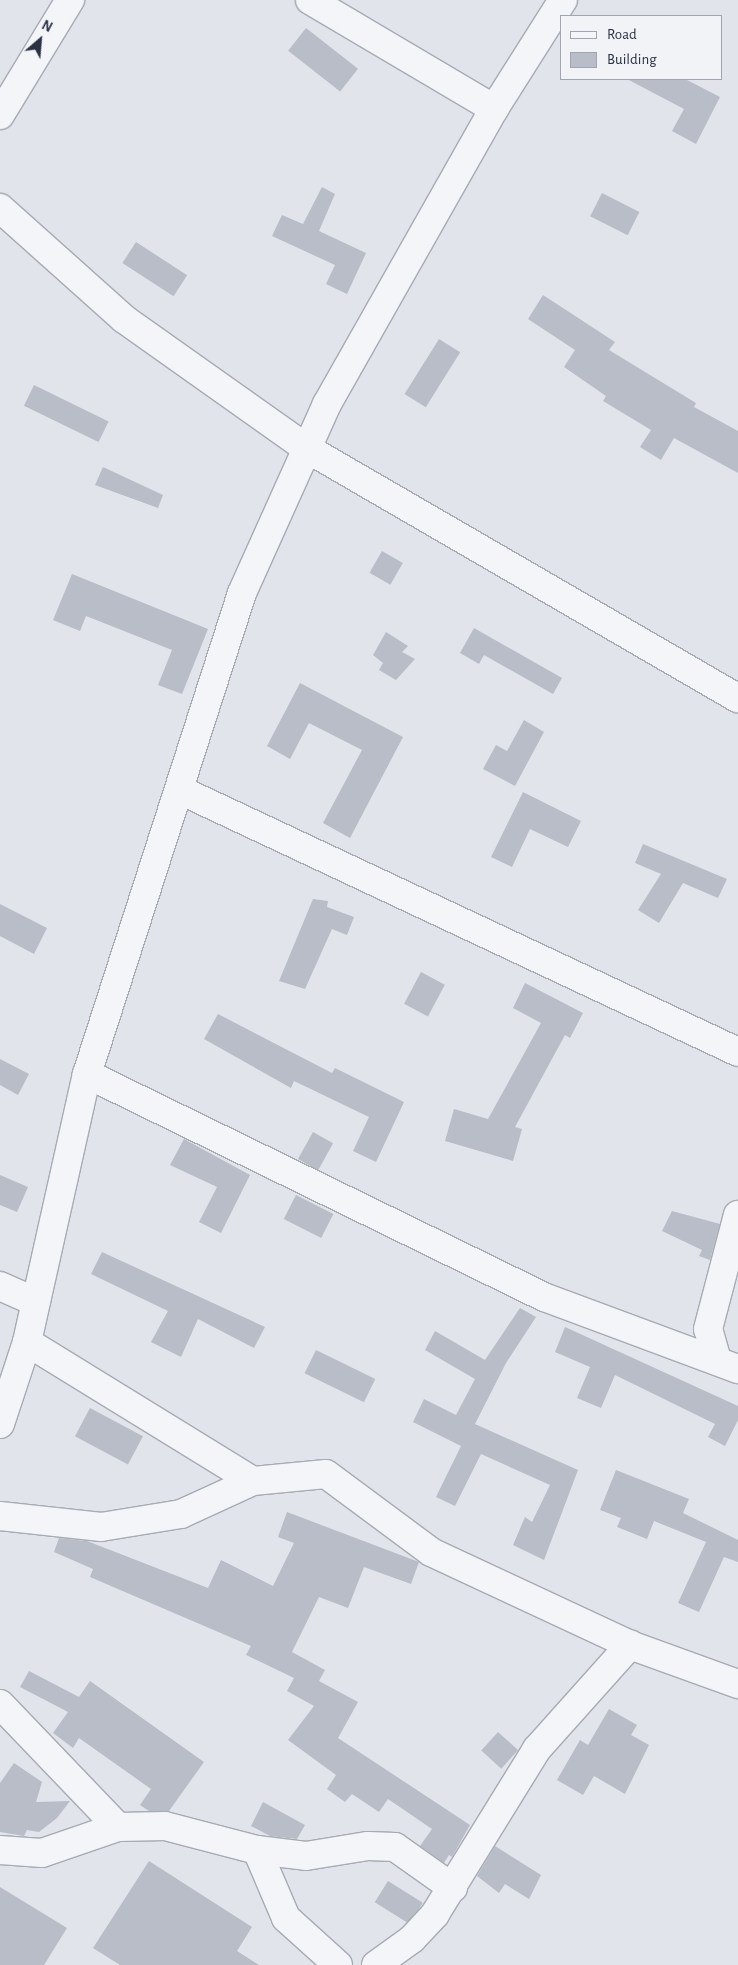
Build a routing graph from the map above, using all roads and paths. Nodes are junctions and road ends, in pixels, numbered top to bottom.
1 (70, 0) edge
2 (310, 0) edge
3 (563, 0) edge
4 (494, 109) junction
5 (0, 115) edge
6 (0, 208) edge
7 (306, 448) junction
8 (738, 698) edge
9 (180, 790) junction
10 (738, 1052) edge
11 (87, 1074) junction
12 (738, 1215) edge
13 (0, 1286) edge
14 (36, 1302) junction
15 (27, 1342) junction
16 (727, 1364) edge
17 (0, 1424) edge
18 (253, 1481) junction
19 (0, 1516) edge
20 (630, 1645) junction
21 (738, 1684) edge
22 (0, 1704) edge
23 (118, 1827) junction
24 (0, 1850) edge
25 (257, 1850) junction
26 (453, 1888) junction
27 (338, 1965) edge
28 (376, 1965) edge

1 - 5 street
2 - 4 street
3 - 4 street
4 - 7 street
6 - 7 street
7 - 8 street
7 - 9 street
9 - 10 street
9 - 11 street
11 - 14 street
11 - 16 street
12 - 16 street
13 - 14 street
14 - 15 street
15 - 17 street
15 - 18 street
18 - 19 street
18 - 20 street
20 - 21 street
20 - 26 street
22 - 23 street
23 - 24 street
23 - 25 street
25 - 26 street
25 - 27 street
26 - 28 street

